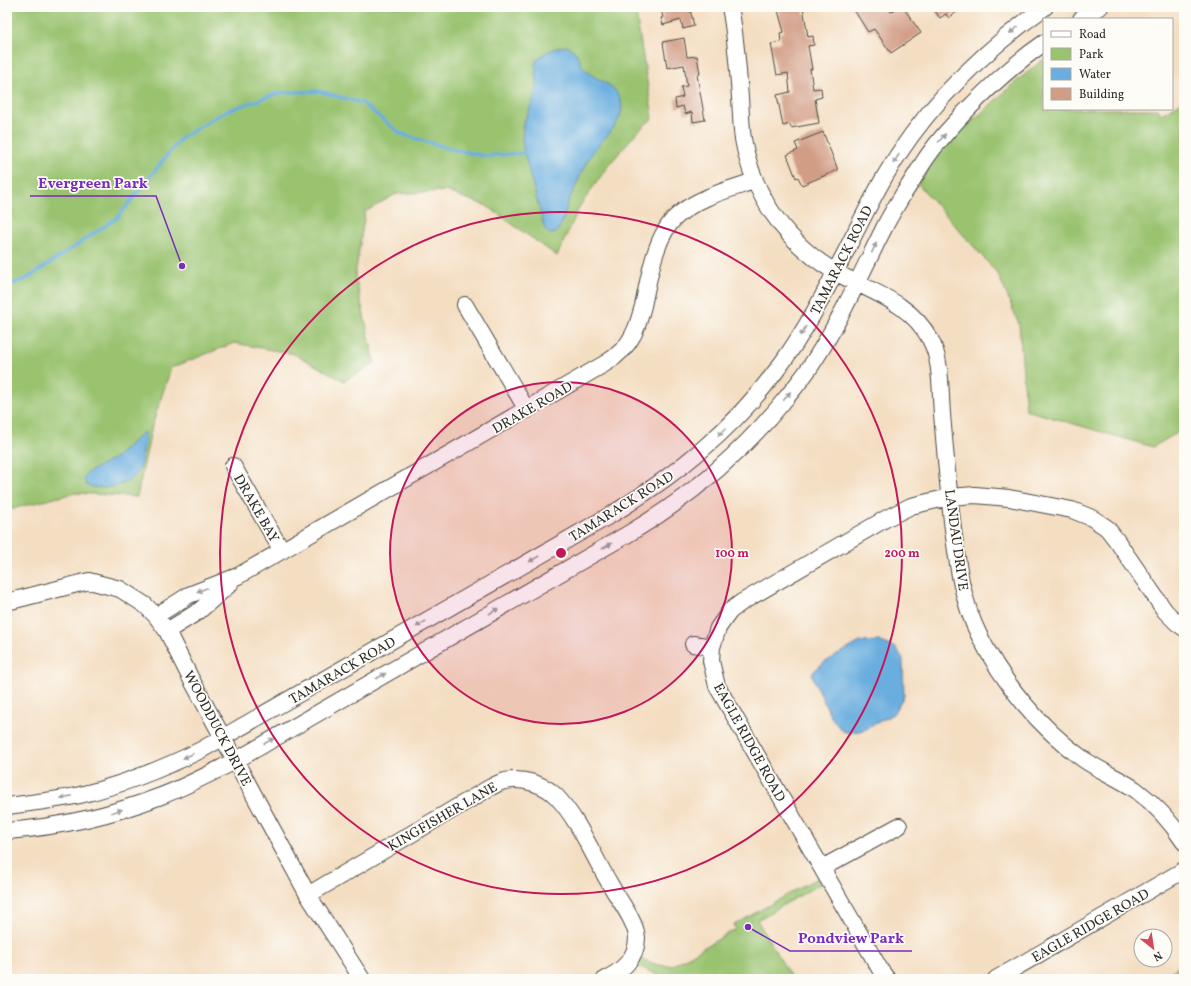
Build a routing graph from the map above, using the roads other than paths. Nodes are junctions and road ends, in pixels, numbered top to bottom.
1 (730, 7) edge
2 (1045, 7) edge
3 (1100, 7) edge
4 (1083, 18) edge
5 (1043, 44) edge
6 (754, 181) junction
7 (836, 272) junction
8 (857, 283) junction
9 (465, 305) dead end
10 (527, 410) junction
11 (233, 466) dead end
12 (950, 497) junction
13 (282, 551) junction
14 (238, 576) junction
15 (7, 602) edge
16 (156, 616) junction
17 (1184, 628) edge
18 (167, 631) junction
19 (693, 644) dead end
20 (712, 647) junction
21 (223, 738) junction
22 (235, 760) junction
23 (7, 806) edge
24 (898, 826) dead end
25 (7, 831) edge
26 (1184, 842) edge
27 (822, 868) junction
28 (1184, 870) edge
29 (308, 895) junction
30 (362, 979) edge
31 (605, 979) edge
32 (887, 979) edge
33 (996, 979) edge

1 - 6 street, LANDAU DRIVE
2 -> 7 street, TAMARACK ROAD
3 - 4 street
8 -> 5 street, TAMARACK ROAD
6 - 7 street, LANDAU DRIVE
6 - 10 street, DRAKE ROAD
7 - 8 street, LANDAU DRIVE
7 -> 21 street, TAMARACK ROAD
8 - 12 street, LANDAU DRIVE
22 -> 8 street, TAMARACK ROAD
9 - 10 street
10 - 13 street, DRAKE ROAD
11 - 13 street, DRAKE BAY
12 - 17 street, EAGLE RIDGE ROAD
12 - 20 street, EAGLE RIDGE ROAD
12 - 26 street, LANDAU DRIVE
13 - 14 street, DRAKE ROAD
14 -> 16 street, DRAKE ROAD
14 - 18 street, DRAKE ROAD
15 - 16 street, WOODDUCK DRIVE
16 - 18 street, WOODDUCK DRIVE
18 - 21 street, WOODDUCK DRIVE
19 - 20 street
20 - 27 street, EAGLE RIDGE ROAD
21 - 22 street, WOODDUCK DRIVE
21 -> 23 street, TAMARACK ROAD
25 -> 22 street, TAMARACK ROAD
22 - 29 street, WOODDUCK DRIVE
24 - 27 street
27 - 32 street, EAGLE RIDGE ROAD
28 - 33 street, EAGLE RIDGE ROAD
29 - 30 street, WOODDUCK DRIVE
29 - 31 street, KINGFISHER LANE

